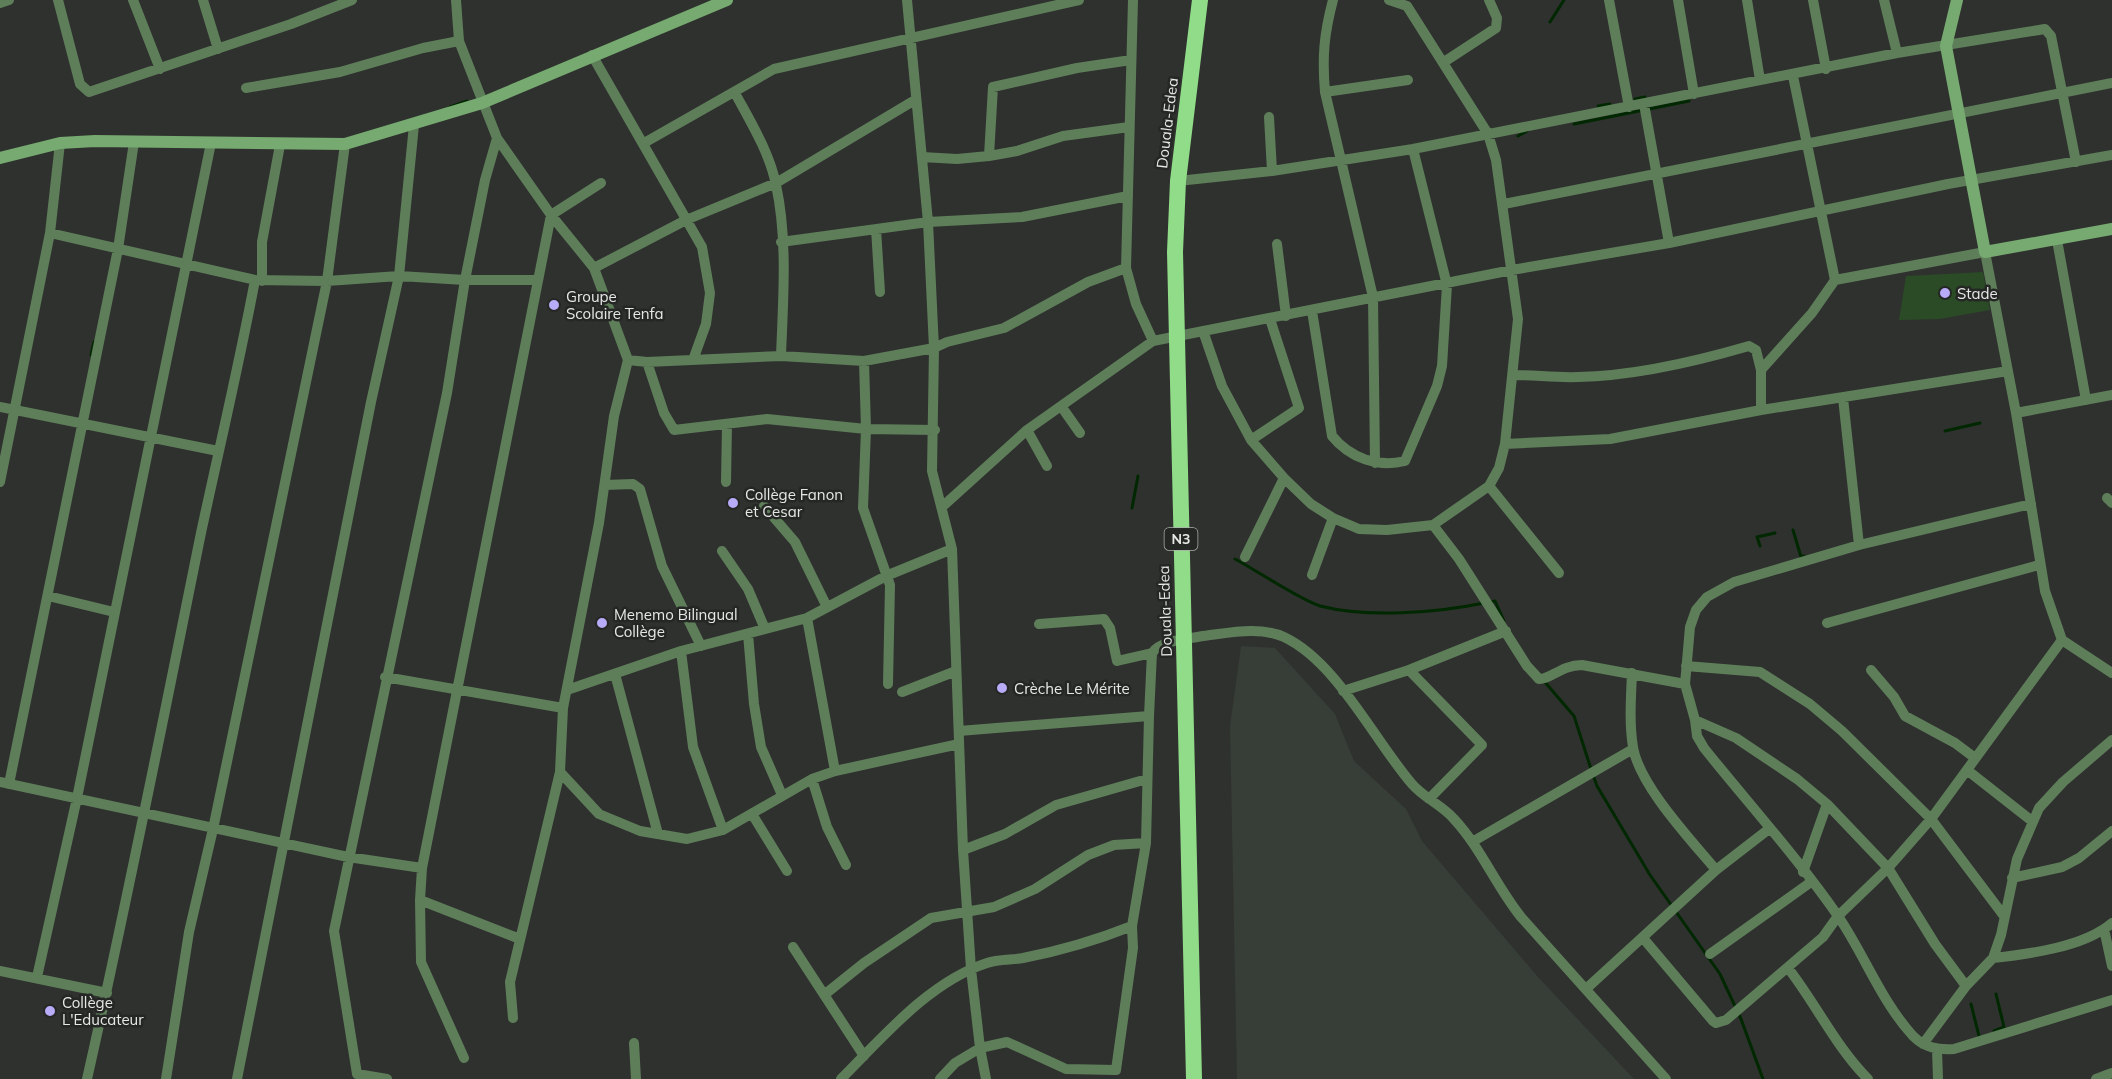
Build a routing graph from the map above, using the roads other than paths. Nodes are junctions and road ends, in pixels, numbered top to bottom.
1 (9, 0) edge
2 (58, 0) edge
3 (133, 0) edge
4 (203, 0) edge
5 (352, 0) edge
6 (456, 0) edge
7 (727, 0) edge
8 (907, 0) edge
9 (1079, 0) edge
10 (1133, 0) edge
11 (1200, 0) edge
12 (1333, 0) edge
13 (1389, 0) edge
14 (1489, 0) edge
15 (1609, 0) edge
16 (1678, 0) edge
17 (1747, 0) edge
18 (1813, 0) edge
19 (1884, 0) edge
20 (1958, 0) edge
21 (0, 3) edge
22 (1406, 3) edge
23 (912, 37) junction
24 (459, 41) junction
25 (1946, 46) junction
26 (218, 49) junction
27 (1897, 53) junction
28 (592, 55) junction
29 (1131, 60) junction
30 (1444, 63) junction
31 (160, 69) junction
32 (1826, 69) junction
33 (1793, 76) junction
34 (1408, 80) dead end
35 (1760, 80) junction
36 (2112, 83) edge
37 (246, 88) dead end
38 (1325, 92) junction
39 (735, 93) junction
40 (1694, 94) junction
41 (2063, 94) junction
42 (915, 100) junction
43 (482, 103) junction
44 (1644, 104) junction
45 (1629, 107) junction
46 (1960, 116) junction
47 (1269, 117) dead end
48 (414, 125) junction
49 (1129, 127) junction
50 (1488, 134) junction
51 (497, 138) junction
52 (134, 142) junction
53 (60, 143) junction
54 (211, 143) junction
55 (644, 143) junction
56 (345, 144) junction
57 (280, 145) junction
58 (1806, 145) junction
59 (1413, 149) junction
60 (2112, 155) edge
61 (989, 156) junction
62 (922, 157) junction
63 (0, 158) edge
64 (1343, 161) junction
65 (2076, 162) junction
66 (1272, 171) junction
67 (1657, 173) junction
68 (1178, 181) junction
69 (1973, 181) junction
70 (601, 183) dead end
71 (776, 183) junction
72 (1128, 196) junction
73 (1504, 204) junction
74 (1821, 212) junction
75 (550, 215) junction
76 (686, 220) junction
77 (928, 222) junction
78 (876, 229) junction
79 (2112, 230) edge
80 (50, 233) junction
81 (2057, 240) junction
82 (781, 242) junction
83 (1669, 243) junction
84 (1277, 244) dead end
85 (118, 249) junction
86 (1985, 252) junction
87 (187, 265) junction
88 (594, 268) junction
89 (1126, 268) junction
90 (1512, 270) junction
91 (399, 276) junction
92 (258, 280) junction
93 (465, 280) junction
94 (536, 280) junction
95 (1835, 280) junction
96 (327, 281) junction
97 (1447, 285) junction
98 (880, 292) dead end
99 (1373, 297) junction
100 (1312, 311) junction
101 (1286, 316) junction
102 (1270, 319) junction
103 (1203, 331) junction
104 (1175, 336) junction
105 (1153, 341) junction
106 (934, 348) junction
107 (781, 356) junction
108 (628, 360) junction
109 (693, 360) junction
110 (864, 361) junction
111 (647, 362) junction
112 (1761, 370) junction
113 (2008, 371) junction
114 (1514, 375) junction
115 (2112, 395) edge
116 (1843, 398) junction
117 (2086, 400) junction
118 (1061, 406) junction
119 (0, 407) edge
120 (15, 409) junction
121 (1761, 410) junction
122 (2016, 413) junction
123 (727, 424) junction
124 (81, 426) junction
125 (866, 429) junction
126 (935, 430) junction
127 (1027, 430) junction
128 (1080, 433) dead end
129 (149, 439) junction
130 (1251, 440) junction
131 (1505, 444) junction
132 (218, 451) junction
133 (1375, 463) junction
134 (1047, 466) dead end
135 (1284, 478) junction
136 (0, 482) edge
137 (726, 482) dead end
138 (605, 485) junction
139 (1489, 486) junction
140 (2031, 504) junction
141 (764, 506) dead end
142 (942, 507) junction
143 (1333, 518) junction
144 (1432, 525) junction
145 (1859, 545) junction
146 (952, 549) junction
147 (722, 551) dead end
148 (1245, 556) dead end
149 (2039, 565) junction
150 (1558, 573) dead end
151 (886, 576) junction
152 (1312, 576) dead end
153 (48, 596) junction
154 (827, 607) junction
155 (114, 612) junction
156 (807, 618) junction
157 (1827, 623) dead end
158 (1039, 624) dead end
159 (765, 629) junction
160 (1506, 631) junction
161 (748, 634) junction
162 (1184, 639) junction
163 (2062, 640) junction
164 (701, 646) junction
165 (681, 651) junction
166 (1152, 653) junction
167 (1686, 666) junction
168 (2110, 667) edge
169 (1409, 670) junction
170 (1871, 670) dead end
171 (956, 671) junction
172 (1632, 673) junction
173 (615, 675) junction
174 (385, 677) junction
175 (888, 684) dead end
176 (1685, 684) junction
177 (457, 690) junction
178 (567, 690) junction
179 (1343, 691) junction
180 (902, 692) dead end
181 (563, 708) junction
182 (1149, 716) junction
183 (1695, 720) junction
184 (959, 731) junction
185 (2112, 740) edge
186 (959, 744) junction
187 (1633, 749) junction
188 (1975, 758) junction
189 (1967, 770) junction
190 (835, 771) junction
191 (560, 772) junction
192 (812, 779) junction
193 (1147, 779) junction
194 (5, 783) edge
195 (782, 795) junction
196 (77, 798) junction
197 (1429, 799) junction
198 (1827, 804) junction
199 (752, 814) junction
200 (145, 815) junction
201 (1931, 819) junction
202 (2032, 821) junction
203 (213, 829) junction
204 (1768, 829) junction
205 (723, 830) junction
206 (2112, 831) edge
207 (658, 834) junction
208 (283, 842) junction
209 (1472, 842) junction
210 (1146, 843) junction
211 (963, 850) junction
212 (348, 857) junction
213 (846, 865) dead end
214 (422, 868) junction
215 (1888, 868) junction
216 (1716, 870) junction
217 (787, 871) dead end
218 (1803, 872) junction
219 (2012, 878) junction
220 (1811, 882) junction
221 (420, 900) junction
222 (968, 913) junction
223 (1838, 916) junction
224 (2004, 916) junction
225 (1132, 926) junction
226 (2108, 926) edge
227 (1643, 938) junction
228 (520, 939) junction
229 (793, 947) dead end
230 (1710, 954) dead end
231 (1993, 958) junction
232 (2112, 966) edge
233 (1788, 968) junction
234 (971, 969) junction
235 (0, 971) edge
236 (37, 977) junction
237 (1966, 986) junction
238 (1587, 988) junction
239 (107, 993) junction
240 (824, 995) junction
241 (2112, 1000) edge
242 (513, 1018) dead end
243 (634, 1043) dead end
244 (1923, 1044) junction
245 (980, 1048) junction
246 (1937, 1050) junction
247 (864, 1056) junction
248 (464, 1058) dead end
249 (2112, 1073) edge
250 (1116, 1075) edge
251 (356, 1077) edge
252 (87, 1079) edge
253 (166, 1079) edge
254 (237, 1079) edge
255 (387, 1079) edge
256 (636, 1079) edge
257 (842, 1079) edge
258 (940, 1079) edge
259 (986, 1079) edge
260 (1194, 1079) edge
261 (1666, 1079) edge
262 (1868, 1079) edge
263 (1938, 1079) edge
264 (2097, 1079) edge

1 - 21 street
2 - 31 street
3 - 31 street
4 - 26 street
5 - 26 street
6 - 24 street
7 - 28 main road
8 - 23 street
9 - 23 street
10 - 29 street
11 - 68 highway, Douala-Edea / N3
12 - 38 street
13 - 22 street
14 - 30 street
15 - 45 street
16 - 40 street
17 - 35 street
18 - 32 street
19 - 27 street
20 - 25 main road
22 - 30 street
23 - 39 street
23 - 42 street
24 - 37 street
24 - 43 street
25 - 27 street
25 - 41 street
25 - 46 main road
26 - 31 street
27 - 32 street
28 - 43 main road
28 - 55 street
29 - 49 street
29 - 61 street
30 - 50 street
32 - 33 street
33 - 35 street
33 - 58 street
34 - 38 street
35 - 40 street
36 - 41 street
38 - 64 street
39 - 55 street
39 - 71 street
40 - 44 street
41 - 46 street
41 - 65 street
42 - 62 street
42 - 71 street
43 - 48 main road
43 - 51 street
44 - 45 street
44 - 67 street
45 - 50 street
46 - 58 street
46 - 69 main road
47 - 66 street
48 - 56 main road
48 - 91 street
49 - 61 street
49 - 72 street
50 - 59 street
50 - 73 street
51 - 75 street
51 - 93 street
52 - 53 main road
52 - 54 main road
52 - 85 street
53 - 63 main road
53 - 80 street
54 - 57 main road
54 - 87 street
55 - 76 street
56 - 57 main road
56 - 96 street
57 - 92 street
58 - 67 street
58 - 74 street
59 - 64 street
59 - 97 street
60 - 65 street
61 - 62 street
62 - 77 street
64 - 66 street
64 - 99 street
65 - 69 street
66 - 68 street
67 - 73 street
67 - 83 street
68 - 104 highway, Douala-Edea / N3
69 - 74 street
69 - 86 main road
70 - 75 street
71 - 76 street
71 - 82 street
72 - 77 street
72 - 89 street
73 - 90 street
74 - 83 street
74 - 95 street
75 - 88 street
75 - 94 street
76 - 88 street
76 - 109 street
77 - 78 street
77 - 106 street
78 - 82 street
78 - 98 street
79 - 81 main road
80 - 85 street
80 - 120 street
81 - 86 main road
81 - 117 street
82 - 107 street
83 - 90 street
84 - 101 street
85 - 87 street
85 - 124 street
86 - 95 street
86 - 113 street
87 - 92 street
87 - 129 street
88 - 108 street
89 - 105 street
89 - 106 street
90 - 97 street
90 - 114 street
91 - 93 street
91 - 96 street
91 - 208 street
92 - 96 street
92 - 132 street
93 - 94 street
93 - 174 street
94 - 177 street
95 - 112 street
96 - 203 street
97 - 99 street
97 - 133 street
99 - 100 street
99 - 133 street
100 - 101 street
100 - 133 street
101 - 102 street
102 - 103 street
102 - 130 street
103 - 104 street
103 - 130 street
104 - 105 street
104 - 162 highway, Douala-Edea / N3
105 - 118 street
106 - 110 street
106 - 126 street
107 - 109 street
107 - 110 street
108 - 111 street
108 - 138 street
109 - 111 street
110 - 125 street
111 - 123 street
112 - 114 street
112 - 121 street
113 - 116 street
113 - 122 street
114 - 131 street
115 - 117 street
116 - 121 street
116 - 145 street
117 - 122 street
118 - 127 street
118 - 128 street
119 - 120 street
120 - 124 street
120 - 136 street
121 - 131 street
122 - 140 street
123 - 125 street
123 - 137 street
124 - 129 street
124 - 153 street
125 - 126 street
125 - 151 street
126 - 142 street
127 - 134 street
127 - 142 street
129 - 132 street
129 - 155 street
130 - 135 street
131 - 139 street
132 - 200 street
135 - 143 street
135 - 148 street
138 - 164 street
138 - 178 street
139 - 144 street
139 - 150 street
140 - 145 street
140 - 149 street
141 - 154 street
142 - 146 street
143 - 144 street
143 - 152 street
144 - 160 street
145 - 167 street
146 - 151 street
146 - 171 street
147 - 159 street
149 - 157 street
149 - 163 street
151 - 154 street
151 - 175 street
153 - 155 street
153 - 194 street
154 - 156 street
155 - 196 street
156 - 159 street
156 - 190 street
158 - 166 street
159 - 161 street
160 - 169 street
160 - 172 street
161 - 164 street
161 - 195 street
162 - 166 street
162 - 179 street
162 - 260 highway, Douala-Edea / N3
163 - 168 street
163 - 188 street
164 - 165 street
165 - 173 street
165 - 205 street
166 - 182 street
167 - 176 street
167 - 201 street
169 - 179 street
169 - 197 street
170 - 188 street
171 - 180 street
171 - 184 street
172 - 176 street
172 - 187 street
173 - 178 street
173 - 207 street
174 - 177 street
174 - 212 street
176 - 183 street
177 - 181 street
177 - 214 street
178 - 181 street
179 - 197 street
181 - 191 street
182 - 184 street
182 - 193 street
183 - 198 street
183 - 204 street
184 - 186 street
185 - 202 street
186 - 190 street
186 - 211 street
187 - 209 street
187 - 216 street
188 - 189 street
189 - 201 street
189 - 202 street
190 - 192 street
191 - 207 street
191 - 228 street
192 - 195 street
192 - 213 street
193 - 210 street
193 - 211 street
194 - 196 street
195 - 199 street
196 - 200 street
196 - 236 street
197 - 209 street
198 - 215 street
198 - 218 street
199 - 205 street
199 - 217 street
200 - 203 street
200 - 239 street
201 - 215 street
201 - 224 street
202 - 219 street
203 - 208 street
203 - 253 street
204 - 216 street
204 - 218 street
205 - 207 street
206 - 219 street
208 - 212 street
208 - 254 street
209 - 238 street
210 - 222 street
210 - 225 street
211 - 222 street
212 - 214 street
212 - 251 street
214 - 221 street
215 - 223 street
215 - 237 street
216 - 227 street
218 - 220 street
219 - 224 street
220 - 223 street
220 - 230 street
221 - 228 street
221 - 248 street
222 - 234 street
222 - 240 street
223 - 233 street
223 - 244 street
224 - 231 street
225 - 234 street
225 - 250 street
226 - 231 street
226 - 232 street
227 - 233 street
227 - 238 street
228 - 242 street
229 - 240 street
231 - 237 street
233 - 262 street
234 - 245 street
234 - 247 street
235 - 236 street
236 - 239 street
237 - 244 street
238 - 261 street
239 - 252 street
240 - 247 street
241 - 246 street
243 - 256 street
244 - 246 street
245 - 250 street
245 - 258 street
245 - 259 street
246 - 263 street
247 - 257 street
249 - 264 street
251 - 255 street

